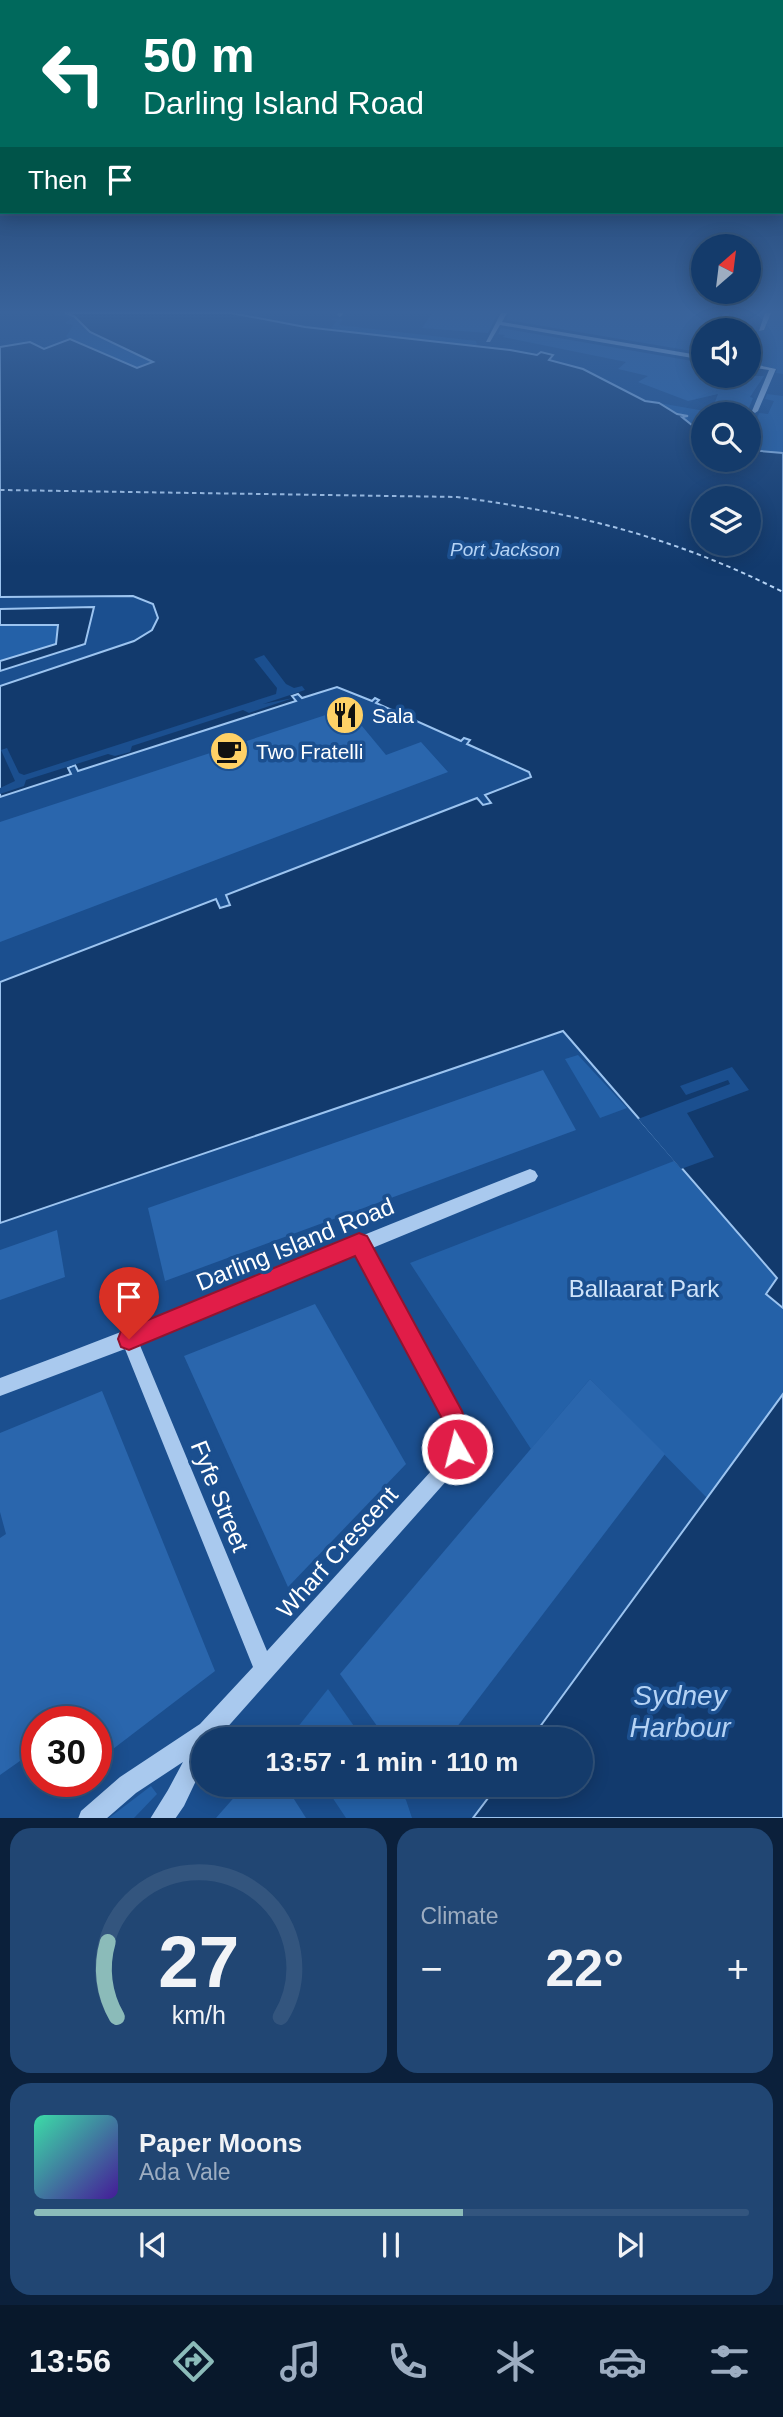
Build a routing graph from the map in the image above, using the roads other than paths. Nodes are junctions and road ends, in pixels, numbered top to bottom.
1 (530, 1177) dead end
2 (359, 1244) junction
3 (129, 1339) junction
4 (0, 1387) edge
5 (265, 1671) junction
6 (215, 1727) edge
7 (191, 1747) edge
8 (191, 1767) edge
9 (89, 1818) edge
10 (161, 1818) edge

1 - 2 street, Darling Island Road
2 - 3 street, Darling Island Road
2 - 5 street, Wharf Crescent
3 - 4 street, Darling Island Road
3 - 5 street, Fyfe Street
5 - 6 street, Wharf Crescent
7 - 9 street, Wharf Crescent
8 - 10 street, Wharf Crescent

